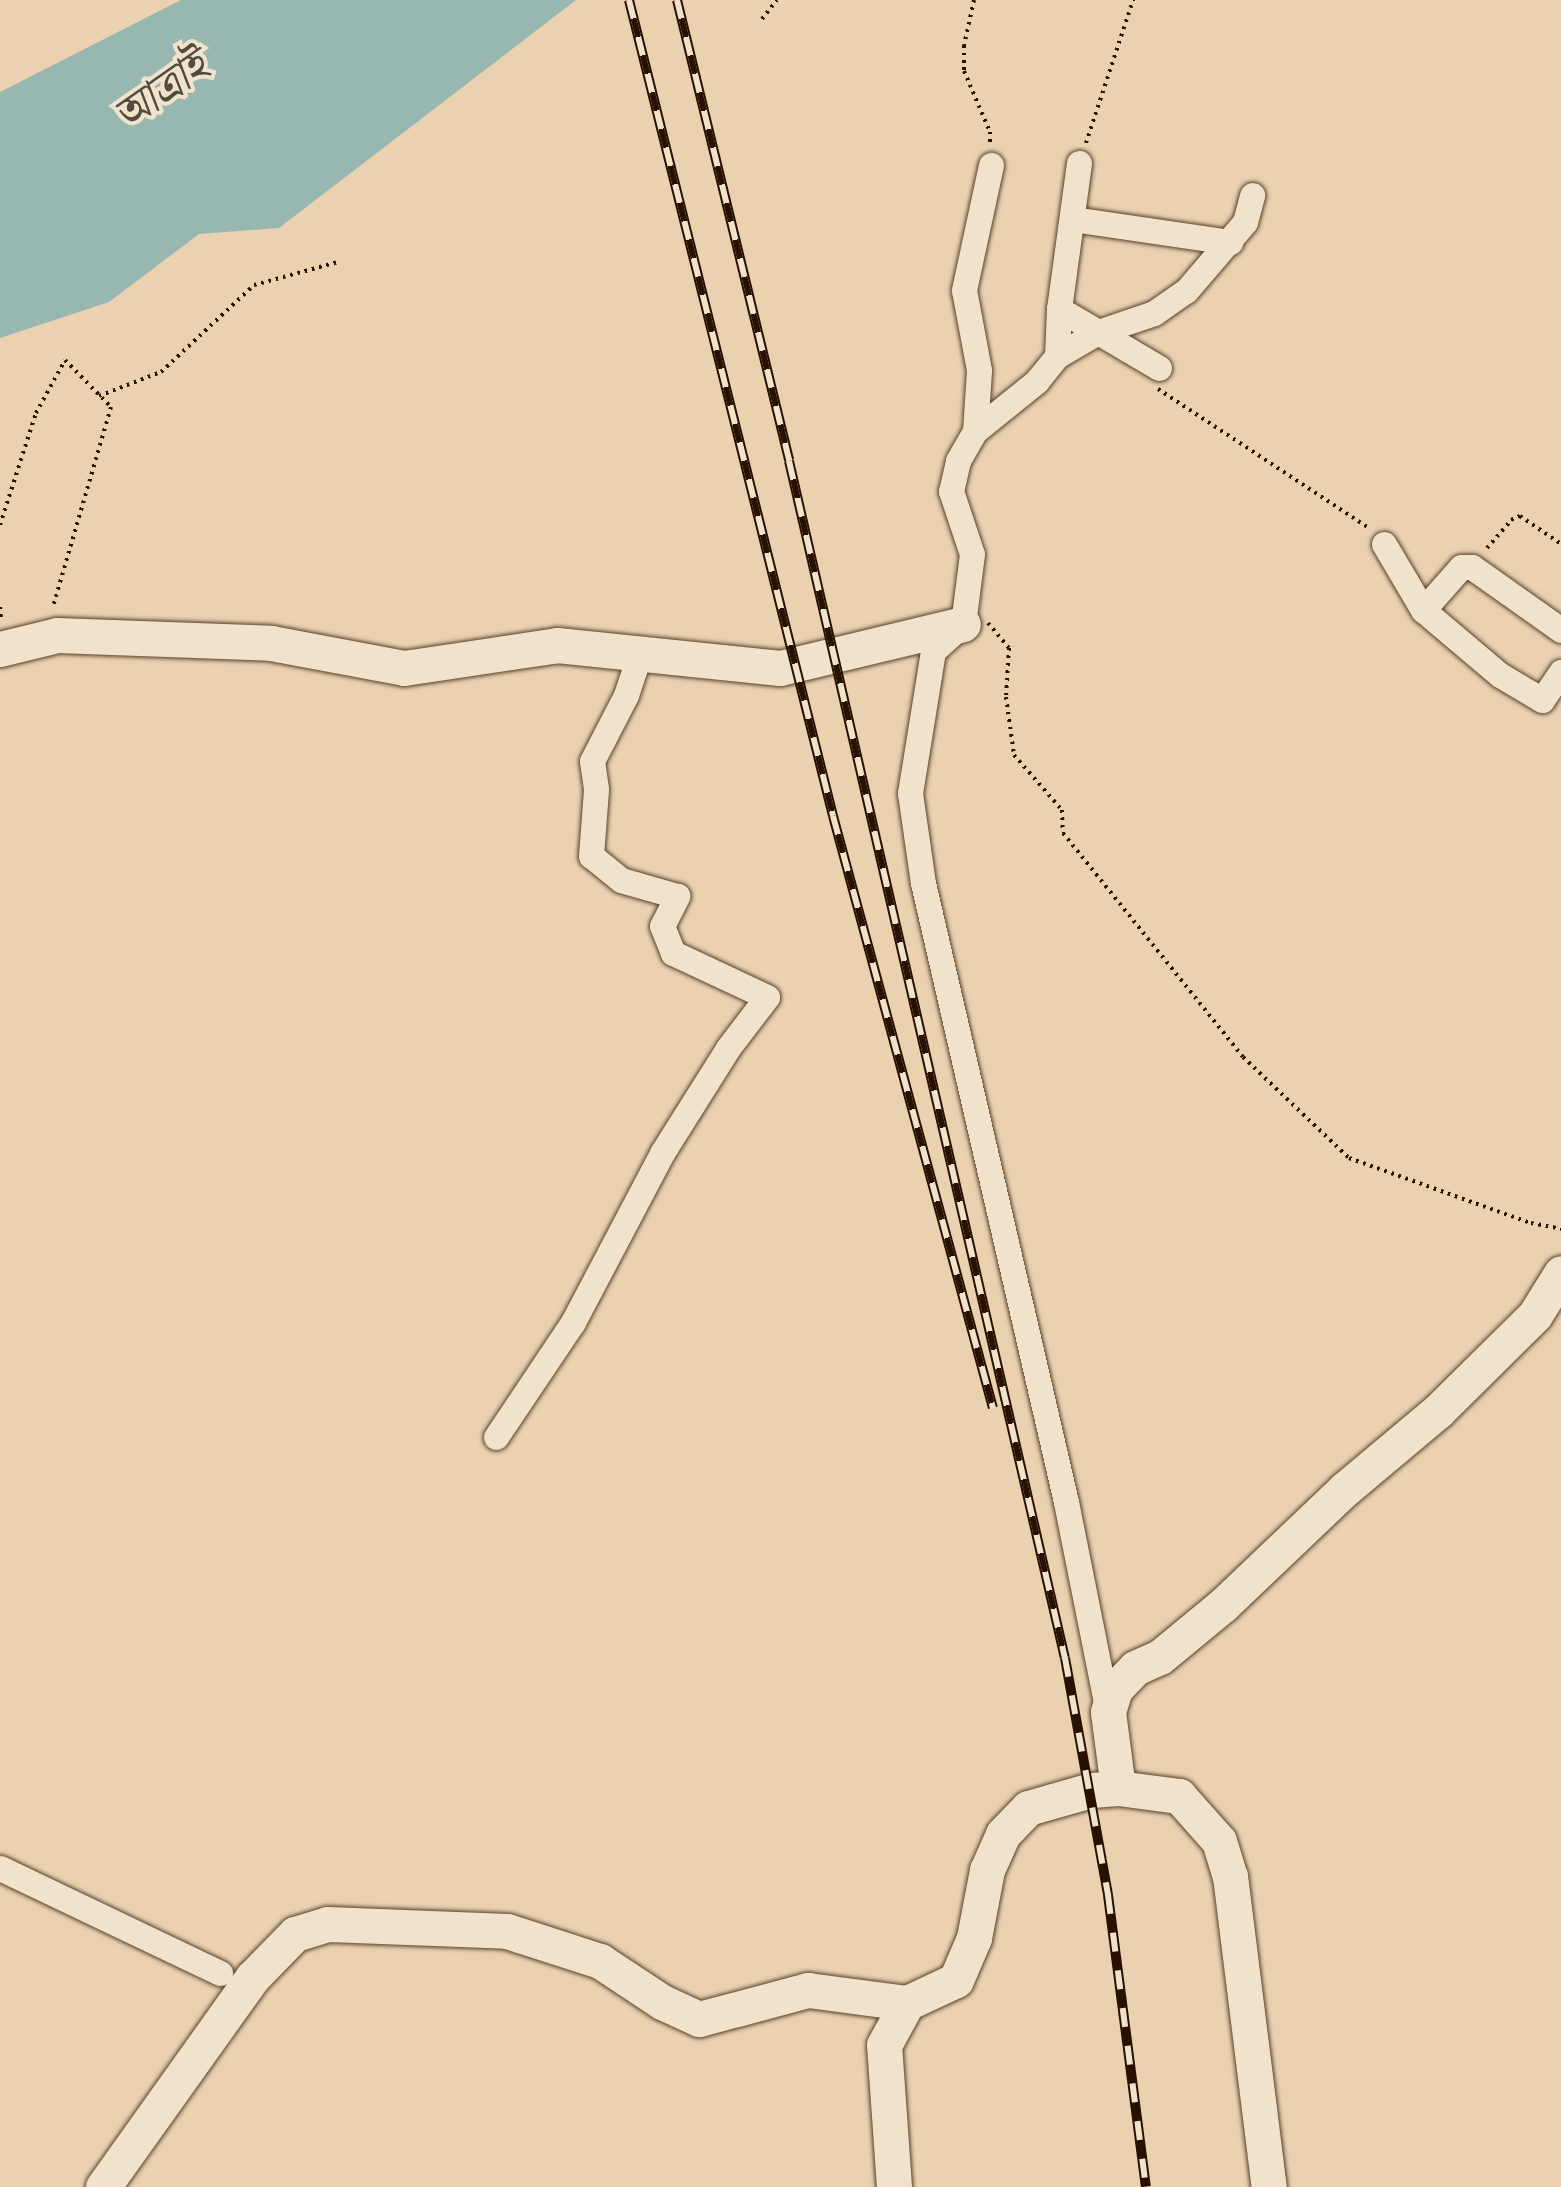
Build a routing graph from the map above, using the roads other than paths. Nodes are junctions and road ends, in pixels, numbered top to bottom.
1 (1080, 162) road end
2 (991, 165) road end
3 (1252, 195) dead end
4 (1072, 219) junction
5 (1230, 242) junction
6 (1058, 310) junction
7 (1098, 332) junction
8 (1057, 356) junction
9 (1159, 368) road end
10 (975, 431) junction
11 (1384, 544) road end
12 (1423, 610) junction
13 (963, 624) junction
14 (1561, 630) edge
15 (0, 649) edge
16 (640, 654) junction
17 (1561, 672) edge
18 (1561, 1273) edge
19 (496, 1437) dead end
20 (1108, 1712) junction
21 (1118, 1788) junction
22 (0, 1868) edge
23 (236, 1983) junction
24 (906, 2003) junction
25 (103, 2187) edge
26 (894, 2187) edge
27 (1269, 2187) edge

1 - 4 street
2 - 10 street
3 - 5 street
4 - 5 street
4 - 6 street
5 - 7 street
6 - 7 street
6 - 8 street
7 - 8 street
7 - 9 street
8 - 10 street
10 - 13 street
11 - 12 street
12 - 14 street
12 - 17 street
13 - 16 street
13 - 20 street
15 - 16 street
16 - 19 street
18 - 20 street
20 - 21 street
21 - 24 street
21 - 27 street
22 - 23 street
23 - 24 street
23 - 25 street
24 - 26 street

